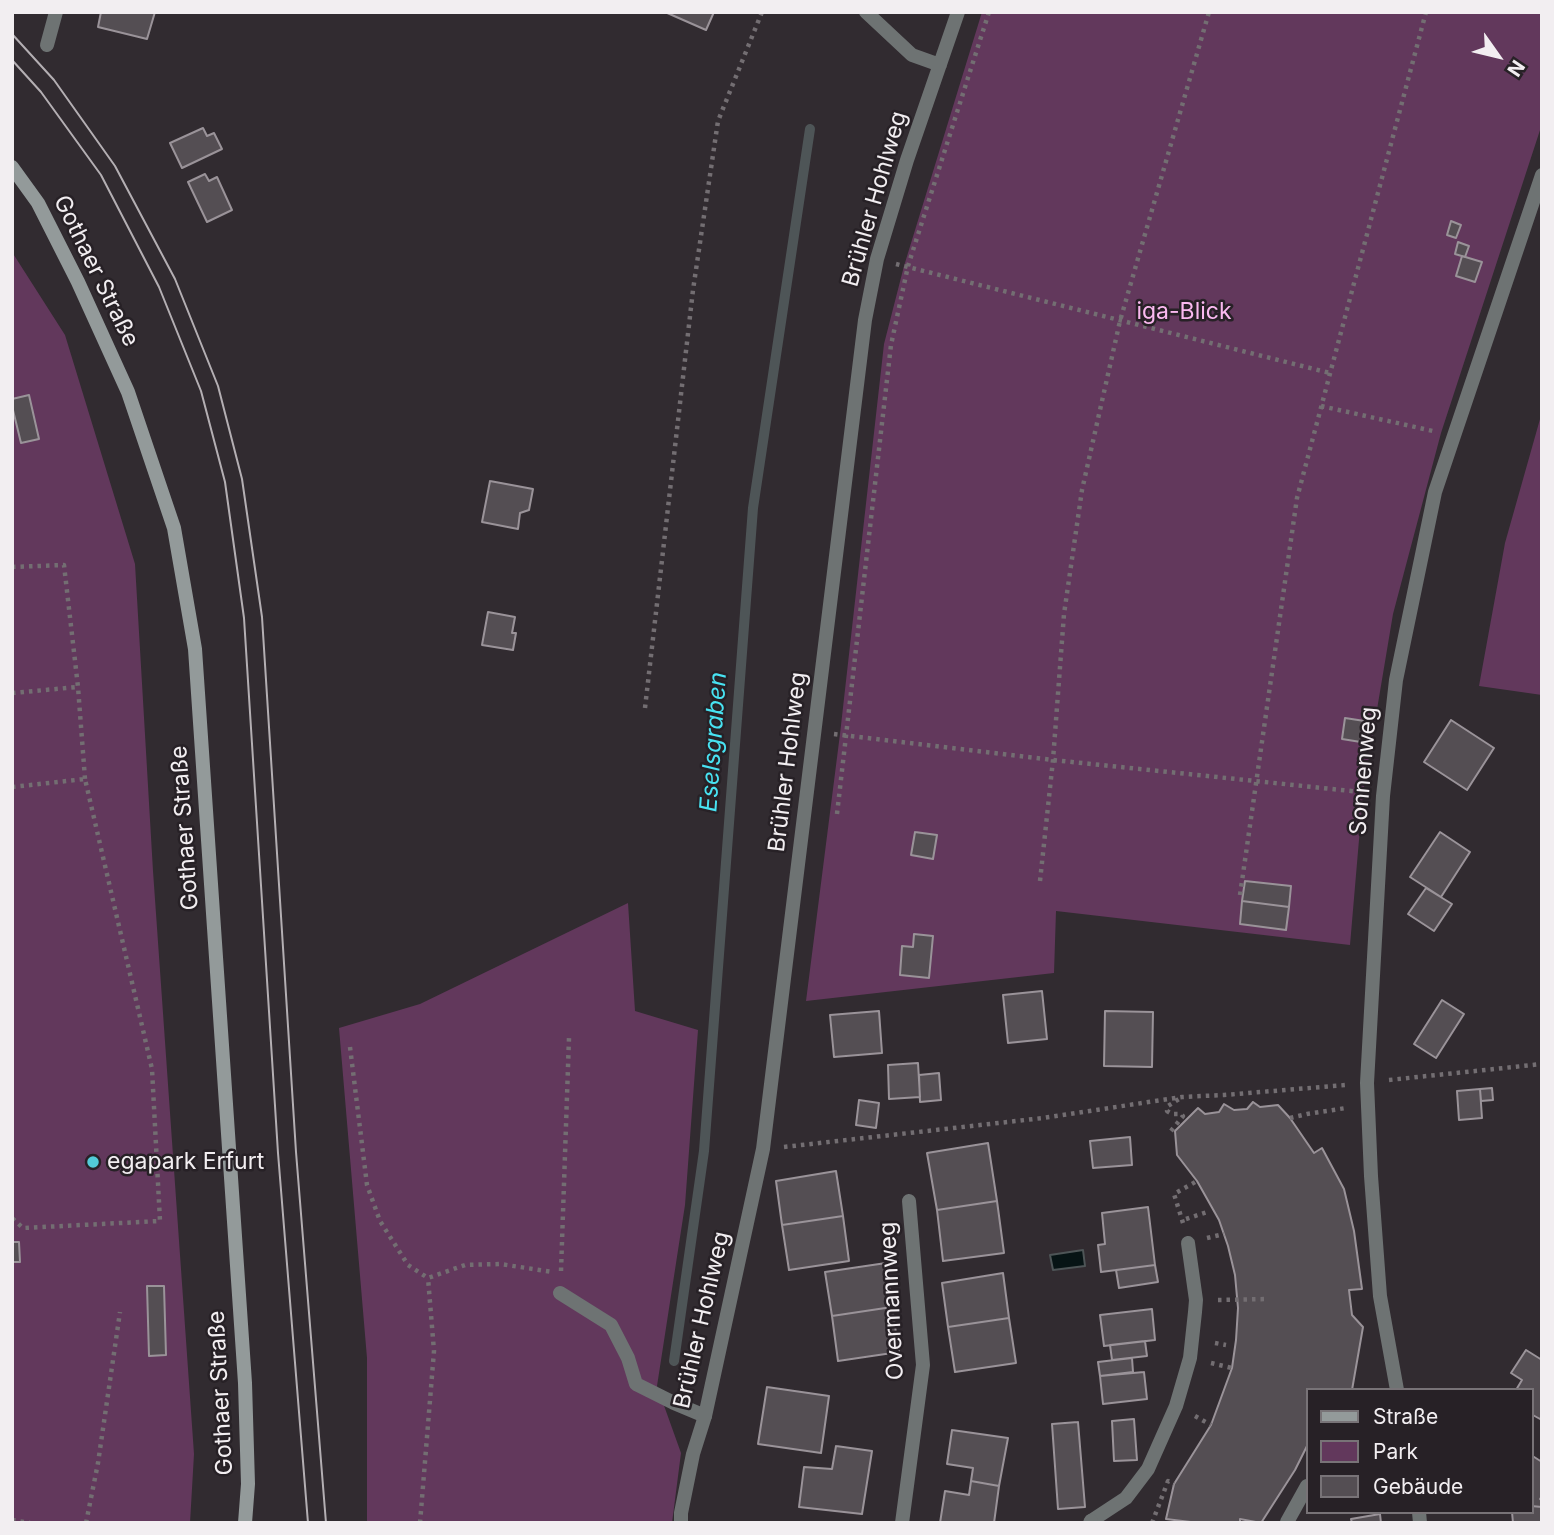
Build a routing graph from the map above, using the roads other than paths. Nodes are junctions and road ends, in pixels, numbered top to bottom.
1 (56, 12) edge
2 (866, 12) edge
3 (958, 12) edge
4 (47, 45) dead end
5 (940, 65) junction
6 (12, 167) edge
7 (1542, 175) edge
8 (909, 1201) dead end
9 (1188, 1243) road end
10 (560, 1293) dead end
11 (1397, 1388) edge
12 (705, 1416) junction
13 (1306, 1488) edge
14 (1090, 1522) edge
15 (1287, 1522) edge
16 (245, 1523) edge
17 (681, 1523) edge
18 (902, 1523) edge

1 - 4 street
2 - 5 street
3 - 5 street, Brühler Hohlweg
5 - 12 street, Brühler Hohlweg
6 - 16 main road, Gothaer Straße
7 - 11 street, Sonnenweg
8 - 18 street, Overmannweg
9 - 14 street
10 - 12 street
12 - 17 street, Brühler Hohlweg
13 - 15 street

